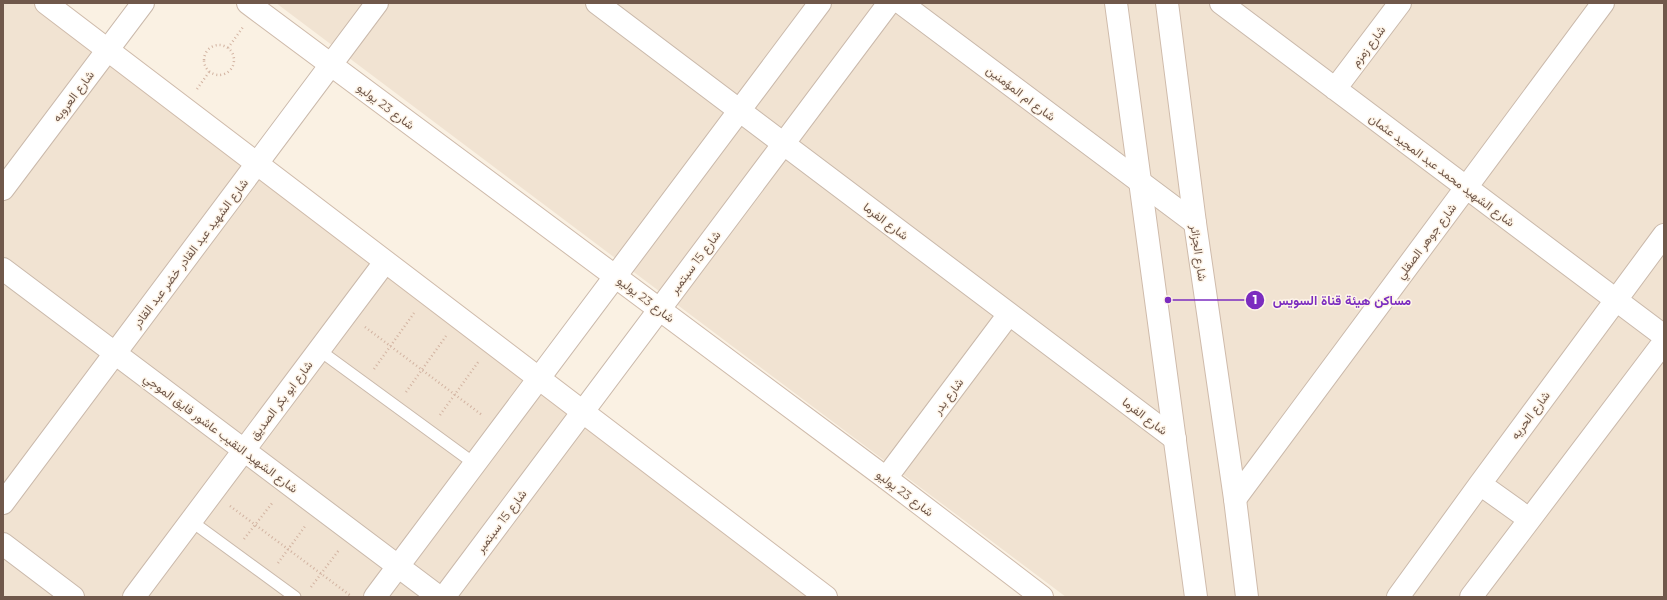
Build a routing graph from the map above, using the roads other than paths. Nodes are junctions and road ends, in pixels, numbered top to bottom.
1 (46, 3) edge
2 (143, 3) edge
3 (248, 3) edge
4 (377, 3) edge
5 (597, 3) edge
6 (820, 3) edge
7 (889, 3) edge
8 (901, 3) edge
9 (1116, 3) edge
10 (1167, 3) edge
11 (1220, 3) edge
12 (1400, 3) edge
13 (1603, 3) edge
14 (108, 50) junction
15 (331, 65) junction
16 (1335, 89) junction
17 (740, 110) junction
18 (784, 144) junction
19 (257, 164) junction
20 (1141, 184) junction
21 (1466, 188) junction
22 (3, 189) edge
23 (1194, 223) junction
24 (1664, 235) edge
25 (386, 262) junction
26 (3, 269) edge
27 (615, 276) junction
28 (1616, 300) junction
29 (660, 310) junction
30 (1009, 314) junction
31 (1664, 336) edge
32 (1664, 342) edge
33 (319, 350) junction
34 (115, 353) junction
35 (538, 378) junction
36 (583, 412) junction
37 (1175, 439) junction
38 (244, 450) junction
39 (475, 464) junction
40 (886, 478) junction
41 (1480, 484) junction
42 (1235, 499) junction
43 (3, 503) edge
44 (1529, 519) junction
45 (191, 521) junction
46 (3, 544) edge
47 (398, 567) junction
48 (73, 597) edge
49 (134, 597) edge
50 (295, 597) edge
51 (375, 597) edge
52 (439, 597) edge
53 (444, 597) edge
54 (826, 597) edge
55 (1042, 597) edge
56 (1196, 597) edge
57 (1247, 597) edge
58 (1398, 597) edge
59 (1471, 597) edge

1 - 14 street
2 - 14 street, شارع العروبه
3 - 15 street, شارع 23 يوليو
4 - 15 street, شارع الشهيد عبد القادر خضر عبد القادر
5 - 17 street, شارع الفرما
6 - 17 street
7 - 18 street, شارع 15 سبتمبر
8 - 20 street, شارع ام المؤمنين
9 - 20 street
10 - 23 street, شارع الجزائر
11 - 16 street, شارع الشهيد محمد عبد المجيد عثمان
12 - 16 street, شارع زمزم
13 - 21 street, شارع جوهر الصقلي
14 - 19 street
14 - 22 street, شارع العروبه
15 - 19 street, شارع الشهيد عبد القادر خضر عبد القادر
15 - 27 street, شارع 23 يوليو
16 - 21 street, شارع الشهيد محمد عبد المجيد عثمان
17 - 18 street, شارع الفرما
17 - 27 street
18 - 29 street, شارع 15 سبتمبر
18 - 30 street, شارع الفرما
19 - 25 street
19 - 34 street, شارع الشهيد عبد القادر خضر عبد القادر
20 - 23 street, شارع ام المؤمنين
20 - 37 street
21 - 28 street, شارع الشهيد محمد عبد المجيد عثمان
21 - 42 street, شارع جوهر الصقلي
23 - 42 street, شارع الجزائر
24 - 28 street, شارع الحريه
25 - 33 street, شارع ابو بكر الصديق
25 - 35 street
26 - 34 street, شارع الشهيد النقيب عاشور فايق الموجي
27 - 29 street, شارع 23 يوليو
27 - 35 street
28 - 31 street, شارع الشهيد محمد عبد المجيد عثمان
28 - 41 street, شارع الحريه
29 - 36 street, شارع 15 سبتمبر
29 - 40 street, شارع 23 يوليو
30 - 37 street, شارع الفرما
30 - 40 street, شارع بدر
32 - 44 street
33 - 38 street, شارع ابو بكر الصديق
33 - 39 lane
34 - 38 street, شارع الشهيد النقيب عاشور فايق الموجي
34 - 43 street, شارع الشهيد عبد القادر خضر عبد القادر
35 - 36 street
35 - 39 street
36 - 53 street, شارع 15 سبتمبر
36 - 54 street
37 - 56 street
38 - 45 street, شارع ابو بكر الصديق
38 - 47 street, شارع الشهيد النقيب عاشور فايق الموجي
39 - 47 street
40 - 55 street, شارع 23 يوليو
41 - 44 street
41 - 58 street, شارع الحريه
42 - 57 street, شارع الجزائر
44 - 59 street
45 - 49 street, شارع ابو بكر الصديق
45 - 50 lane
46 - 48 street
47 - 51 street
47 - 52 street, شارع الشهيد النقيب عاشور فايق الموجي

